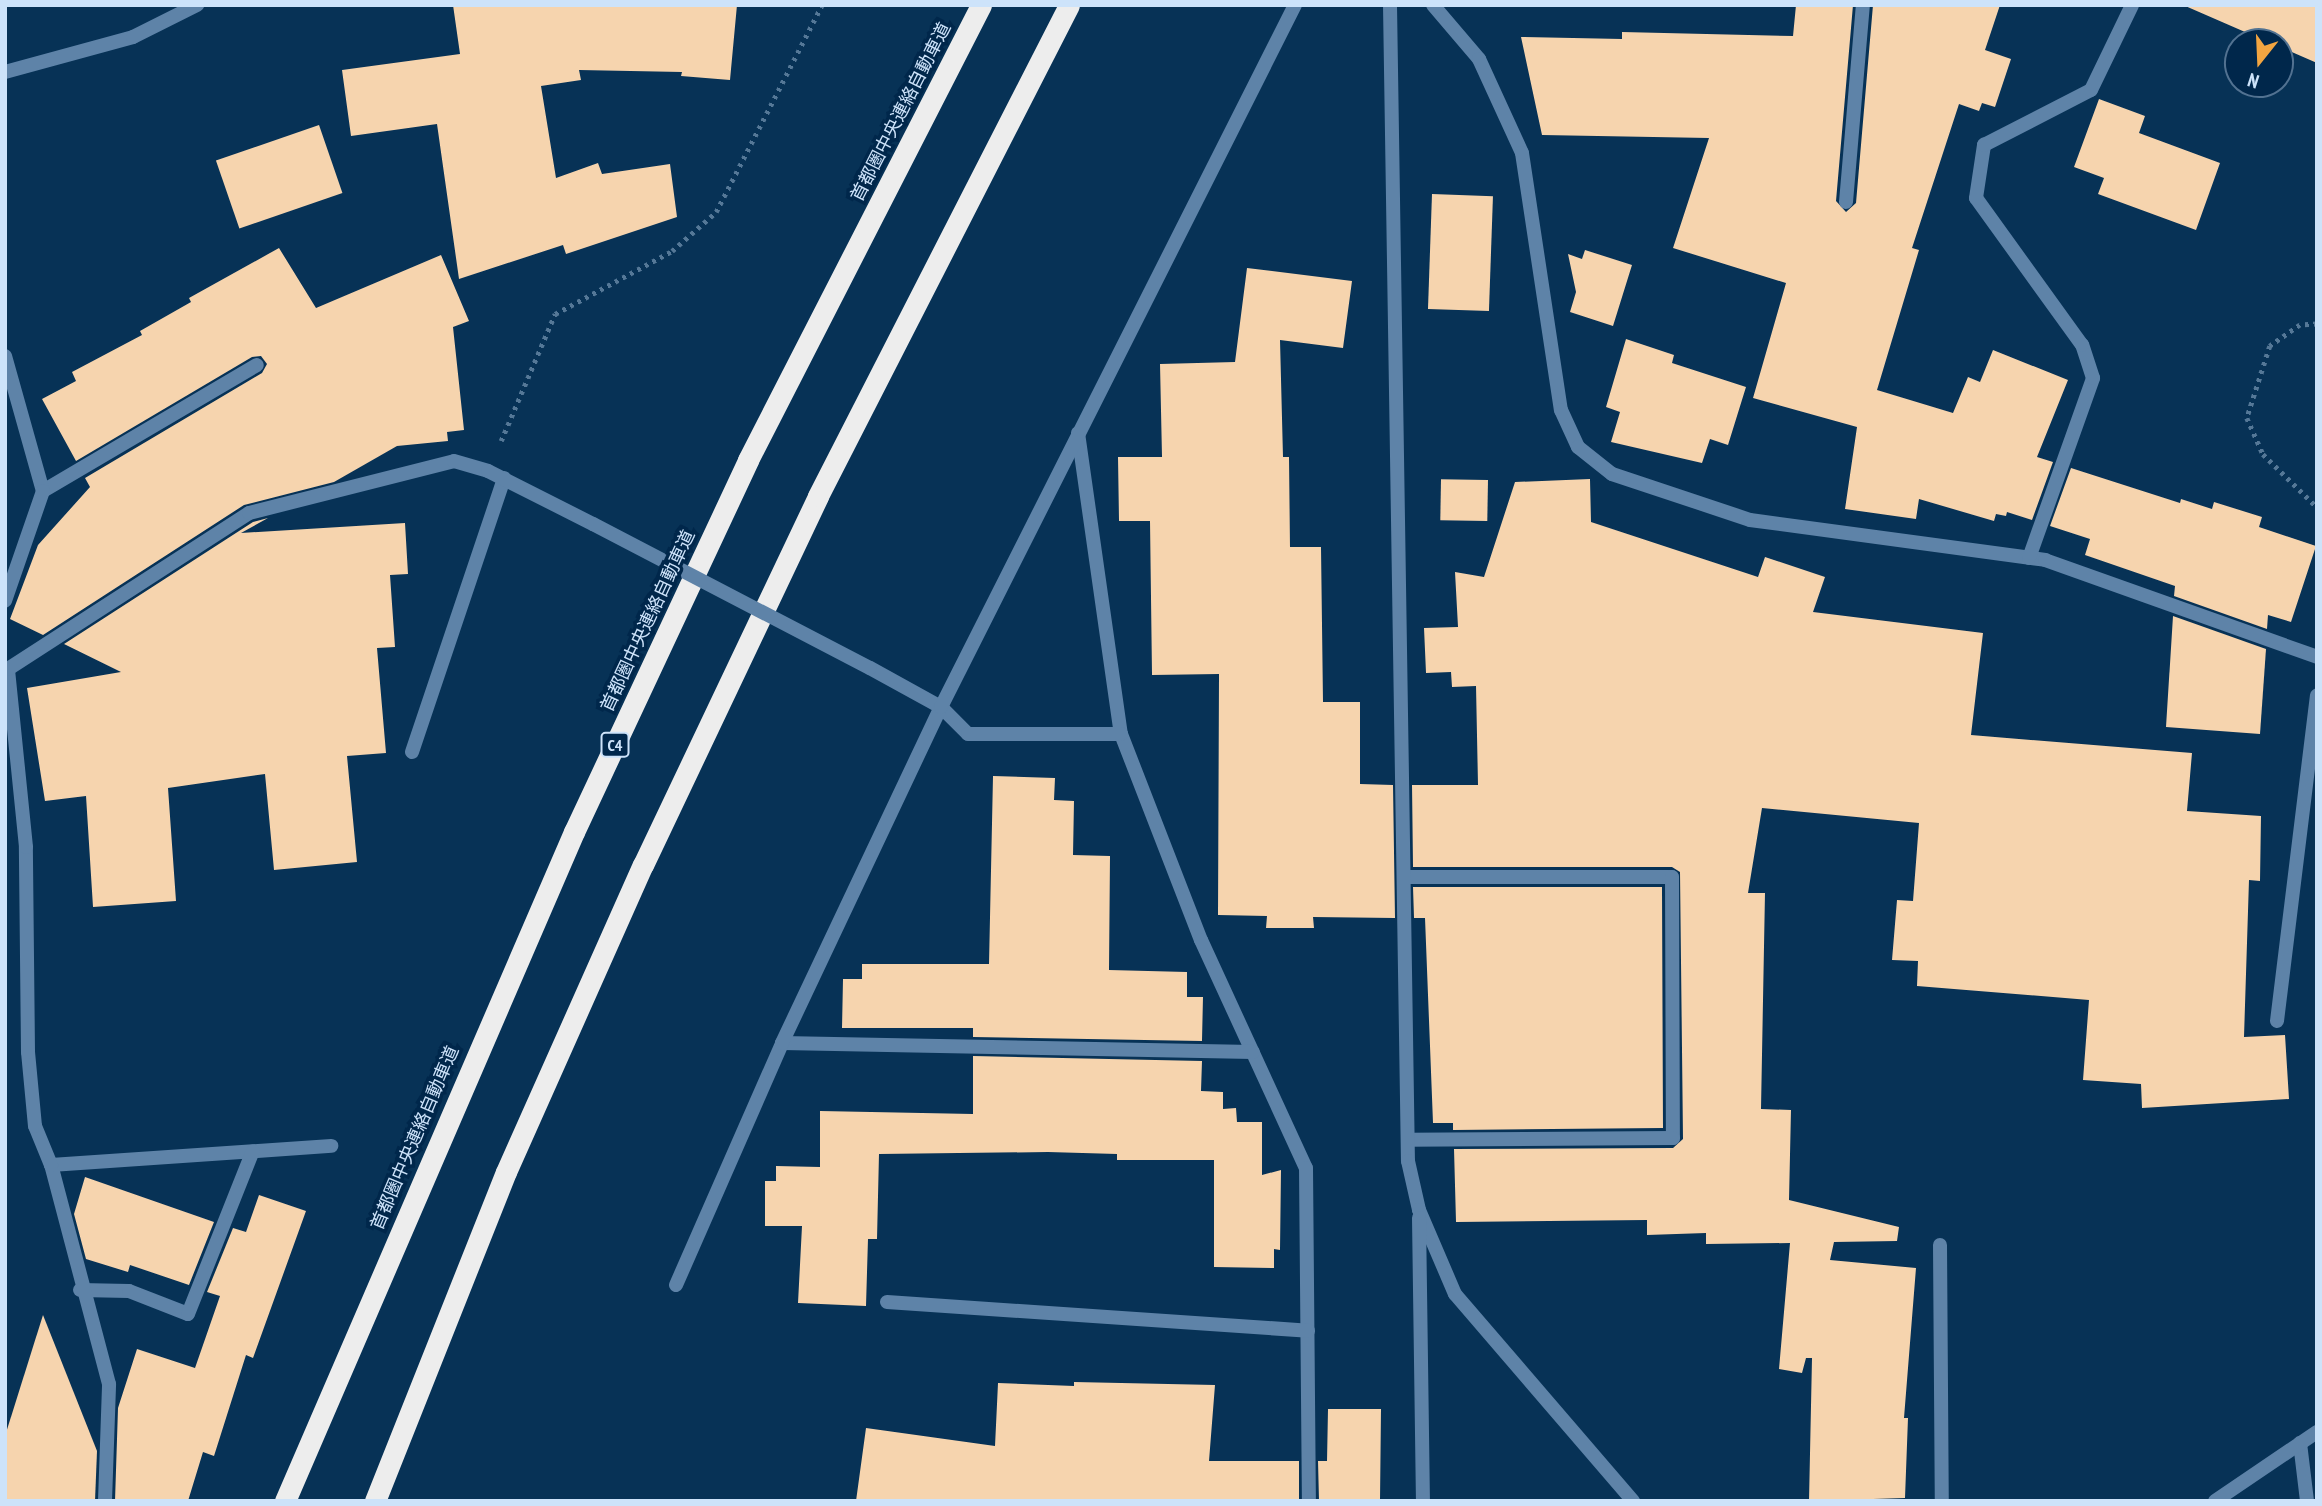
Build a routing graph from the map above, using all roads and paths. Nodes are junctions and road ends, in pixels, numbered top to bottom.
1 (197, 5) edge
2 (822, 5) edge
3 (981, 5) edge
4 (1069, 5) edge
5 (1295, 5) edge
6 (1390, 5) edge
7 (1433, 5) edge
8 (1863, 5) edge
9 (2132, 5) edge
10 (5, 72) edge
11 (1846, 202) dead end
12 (2317, 324) edge
13 (5, 356) edge
14 (257, 365) dead end
15 (1078, 433) junction
16 (488, 471) junction
17 (504, 478) junction
18 (43, 491) junction
19 (2317, 507) edge
20 (2029, 558) junction
21 (5, 601) edge
22 (2317, 657) edge
23 (7, 666) edge
24 (2317, 695) edge
25 (941, 707) junction
26 (1121, 734) junction
27 (412, 752) dead end
28 (1404, 877) junction
29 (2277, 1021) dead end
30 (782, 1043) junction
31 (1253, 1052) junction
32 (1408, 1140) junction
33 (331, 1146) dead end
34 (253, 1151) junction
35 (51, 1165) junction
36 (1419, 1210) junction
37 (1940, 1245) dead end
38 (676, 1284) dead end
39 (80, 1290) junction
40 (887, 1302) dead end
41 (1308, 1331) junction
42 (2317, 1432) edge
43 (2300, 1443) junction
44 (105, 1501) edge
45 (285, 1501) edge
46 (375, 1501) edge
47 (1309, 1501) edge
48 (1423, 1501) edge
49 (1633, 1501) edge
50 (1942, 1501) edge
51 (2214, 1501) edge
52 (2307, 1501) edge

1 - 10 street
2 - 16 path
3 - 45 highway, 首都圏中央連絡自動車道 / C4
4 - 46 highway
5 - 15 street
6 - 28 street
7 - 20 street
8 - 11 street
9 - 20 street
12 - 19 path
13 - 18 street
14 - 18 street
15 - 25 street
15 - 26 street
16 - 17 street
16 - 23 street
17 - 25 street, bridge
17 - 27 street
18 - 21 street
20 - 22 street
23 - 35 street
24 - 29 street
25 - 26 street
25 - 30 street
26 - 31 street
28 - 32 street
28 - 32 street
30 - 31 street
30 - 38 street
31 - 41 street
32 - 36 street
33 - 34 street
34 - 35 street
34 - 39 street
35 - 39 street
36 - 48 street
36 - 49 street
37 - 50 street
39 - 44 street
40 - 41 street
41 - 47 street
42 - 43 street
43 - 51 street
43 - 52 street

